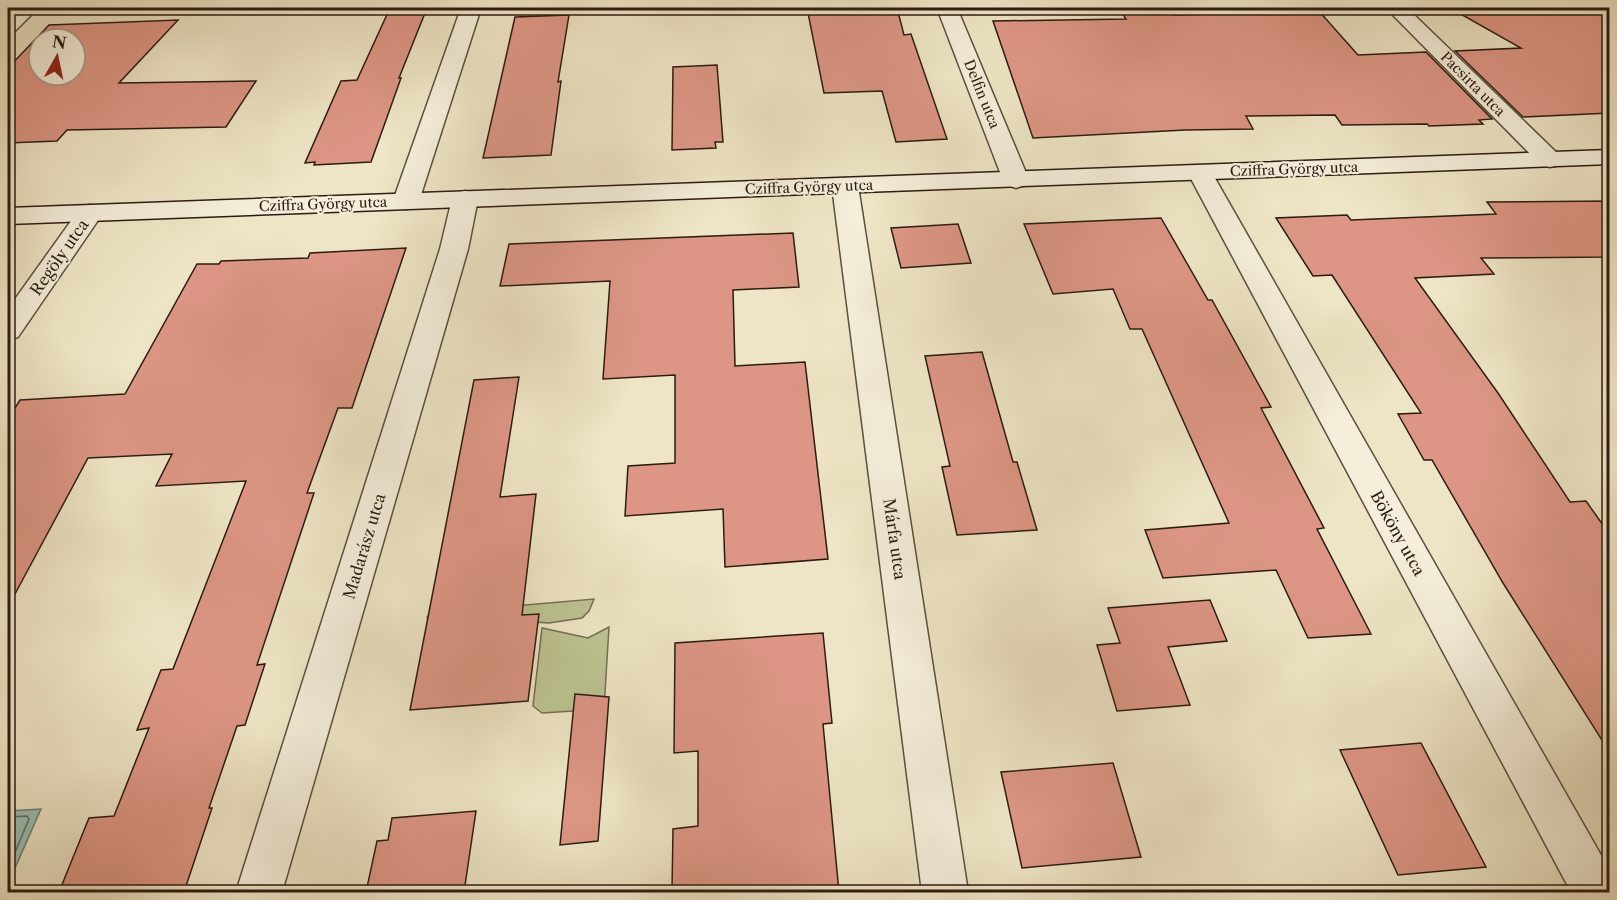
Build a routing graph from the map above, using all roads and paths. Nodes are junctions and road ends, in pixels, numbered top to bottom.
1 (28, 8) edge
2 (471, 8) edge
3 (947, 8) edge
4 (1396, 8) edge
5 (8, 27) edge
6 (1610, 157) edge
7 (1550, 160) junction
8 (1200, 173) junction
9 (1016, 180) junction
10 (845, 186) junction
11 (465, 199) junction
12 (406, 201) junction
13 (90, 213) junction
14 (8, 216) edge
15 (8, 330) edge
16 (260, 892) edge
17 (945, 892) edge
18 (1596, 892) edge

1 - 5 street
2 - 12 street
3 - 9 street, Delfin utca
4 - 7 street, Pacsirta utca
6 - 7 street, Cziffra György utca
7 - 8 street, Cziffra György utca
8 - 9 street, Cziffra György utca
8 - 18 street, Bököny utca
9 - 10 street, Cziffra György utca
10 - 11 street, Cziffra György utca
10 - 17 street, Márfa utca
11 - 12 street, Cziffra György utca
11 - 16 street, Madarász utca
12 - 13 street, Cziffra György utca
13 - 14 street, Cziffra György utca
13 - 15 street, Regöly utca

